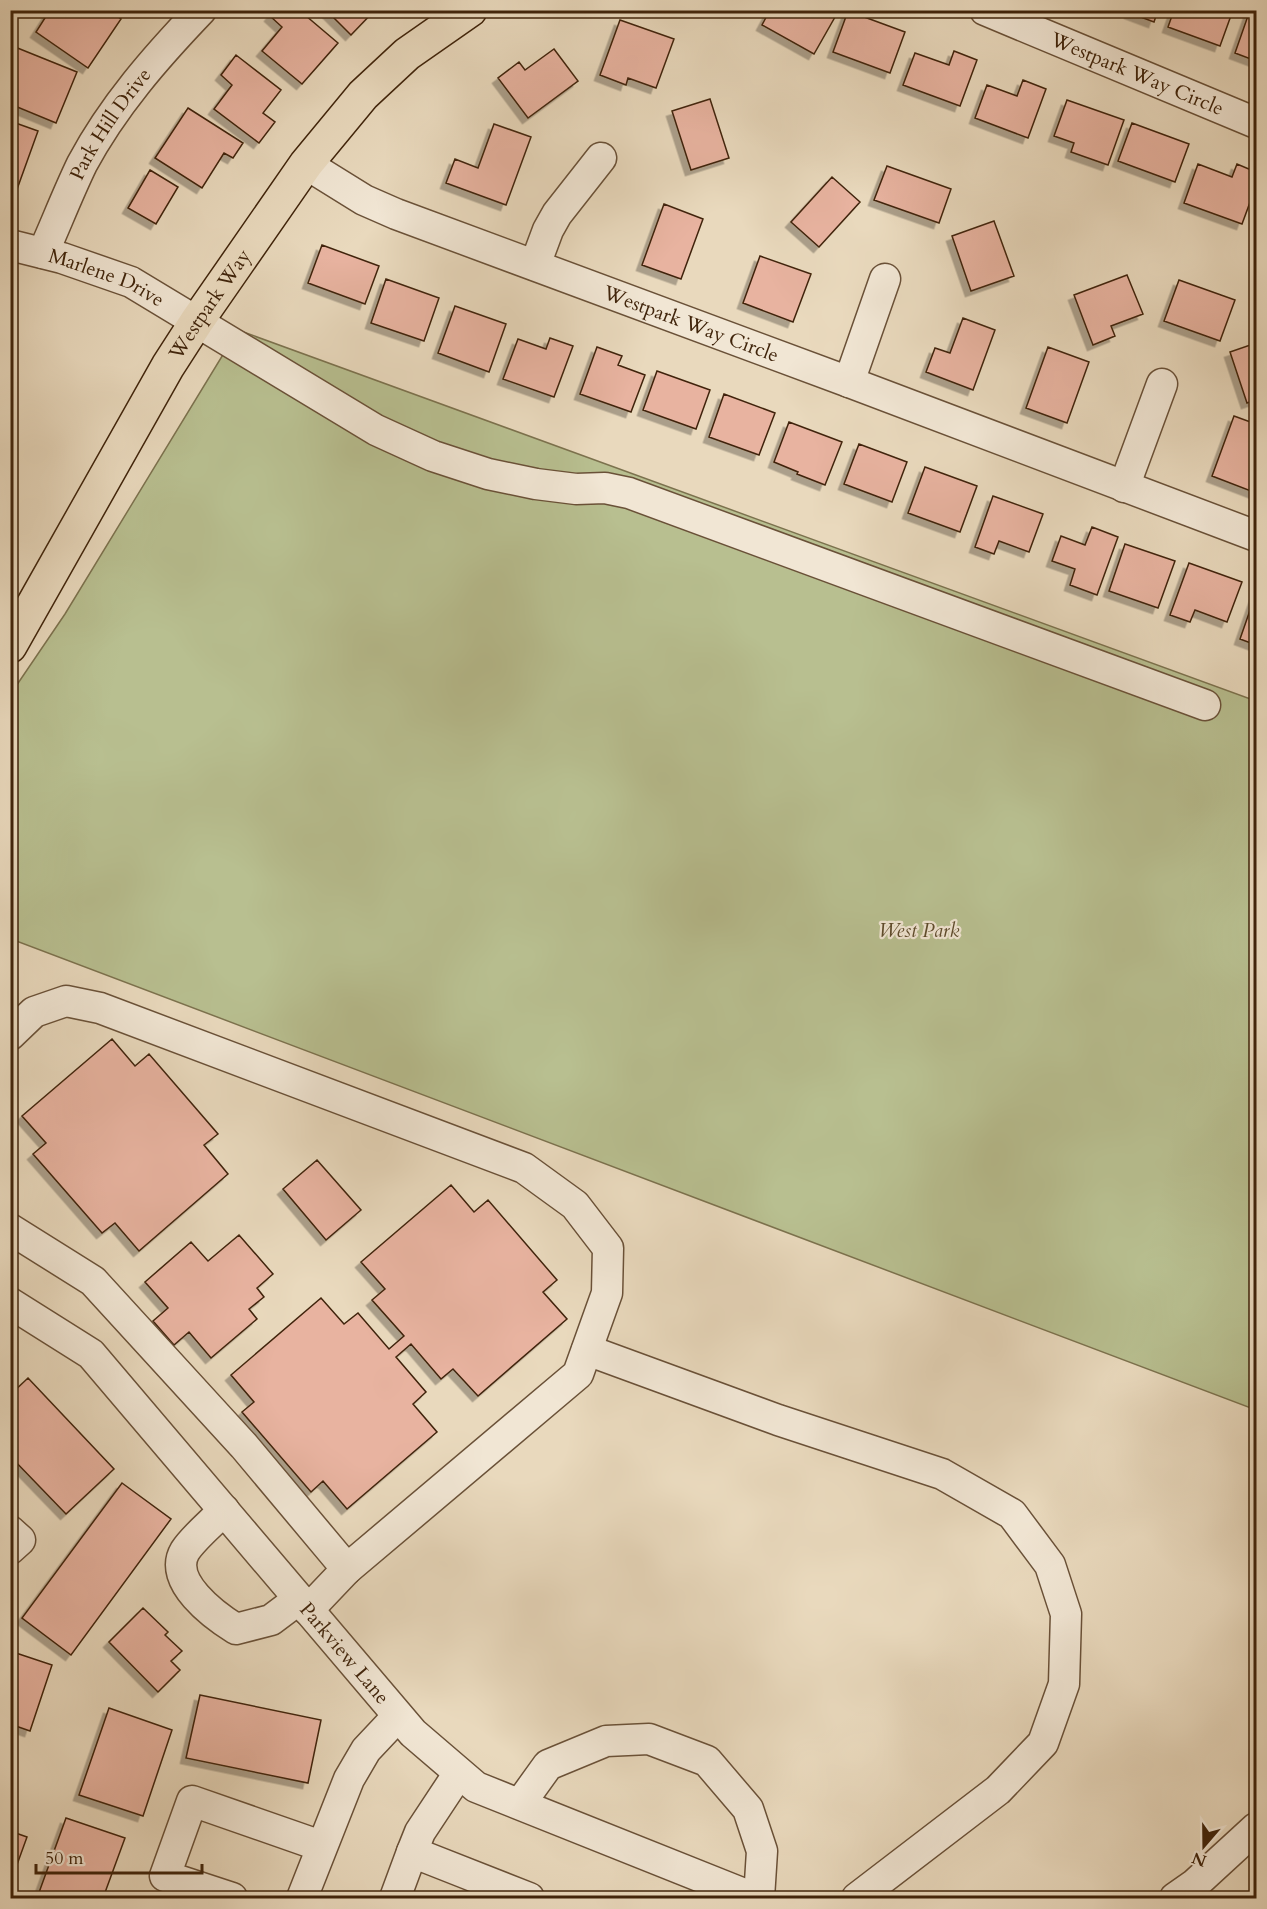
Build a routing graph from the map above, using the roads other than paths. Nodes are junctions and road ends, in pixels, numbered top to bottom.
1 (201, 10) edge
2 (470, 10) edge
3 (985, 10) edge
4 (1257, 123) edge
5 (602, 158) dead end
6 (306, 164) junction
7 (10, 245) edge
8 (43, 253) junction
9 (535, 265) junction
10 (885, 279) dead end
11 (197, 321) junction
12 (849, 382) junction
13 (1162, 384) dead end
14 (1124, 488) junction
15 (1257, 536) edge
16 (10, 646) edge
17 (1205, 705) dead end
18 (10, 1035) edge
19 (10, 1229) edge
20 (10, 1303) edge
21 (587, 1350) junction
22 (224, 1510) junction
23 (10, 1531) edge
24 (10, 1549) edge
25 (347, 1569) junction
26 (304, 1604) junction
27 (398, 1716) junction
28 (459, 1773) junction
29 (520, 1804) junction
30 (1257, 1828) edge
31 (321, 1846) junction
32 (412, 1852) junction
33 (232, 1899) edge
34 (302, 1899) edge
35 (394, 1899) edge
36 (529, 1899) edge
37 (754, 1899) edge
38 (759, 1899) edge
39 (857, 1899) edge
40 (1175, 1899) edge

1 - 8 street, Park Hill Drive
2 - 6 main road, Westpark Way
3 - 4 street, Westpark Way Circle
5 - 9 street
6 - 9 street, Westpark Way Circle
6 - 11 main road, Westpark Way
7 - 8 street, Marlene Drive
8 - 11 street, Marlene Drive
9 - 12 street, Westpark Way Circle
10 - 12 street
11 - 16 main road, Westpark Way
11 - 17 street, Marlene Drive
12 - 14 street, Westpark Way Circle
13 - 14 street
14 - 15 street, Westpark Way Circle
18 - 21 street
19 - 25 street
20 - 22 street, Parkview Lane
21 - 25 street
21 - 39 street
22 - 26 street, Parkview Lane
22 - 26 street
23 - 24 street
25 - 26 street
26 - 27 street, Parkview Lane
27 - 28 street, Parkview Lane
27 - 31 street
28 - 29 street, Parkview Lane
28 - 32 street
29 - 37 street, Parkview Lane
29 - 38 street
30 - 40 street
31 - 33 street
31 - 34 street
32 - 35 street
32 - 36 street

